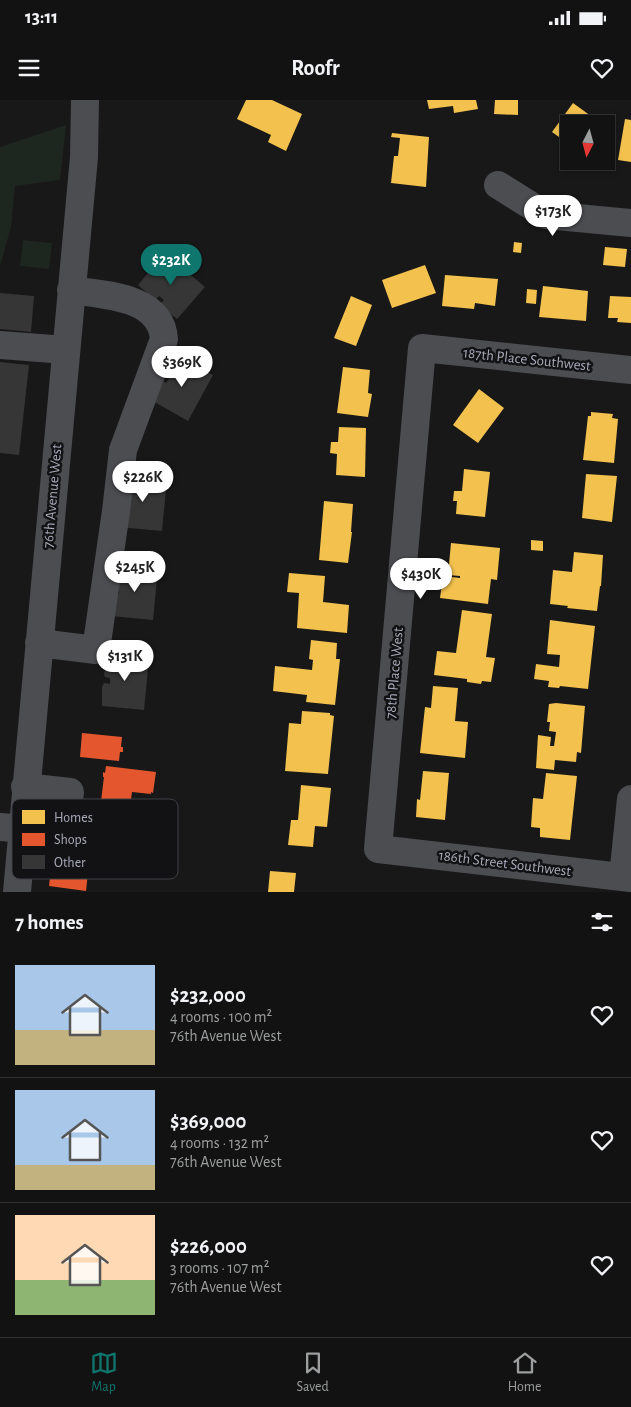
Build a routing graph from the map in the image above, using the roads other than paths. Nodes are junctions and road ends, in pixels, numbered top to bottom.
1 (85, 100) edge
2 (498, 185) dead end
3 (631, 223) edge
4 (71, 290) junction
5 (0, 345) edge
6 (422, 348) joint
7 (66, 350) junction
8 (631, 370) edge
9 (39, 643) junction
10 (26, 787) junction
11 (22, 799) edge
12 (69, 799) edge
13 (631, 799) edge
14 (378, 849) joint
15 (627, 878) edge
16 (16, 879) edge
17 (560, 881) edge
18 (17, 892) edge

1 - 4 street, 76th Avenue West
2 - 3 street
4 - 7 street, 76th Avenue West
4 - 9 street
5 - 7 street
6 - 8 street, 187th Place Southwest
6 - 14 street, 78th Place West
7 - 9 street, 76th Avenue West
9 - 10 street, 76th Avenue West
10 - 11 street, 76th Avenue West
10 - 12 street
13 - 15 street
14 - 17 street, 186th Street Southwest
15 - 17 street, 186th Street Southwest
16 - 18 street, 76th Avenue West

